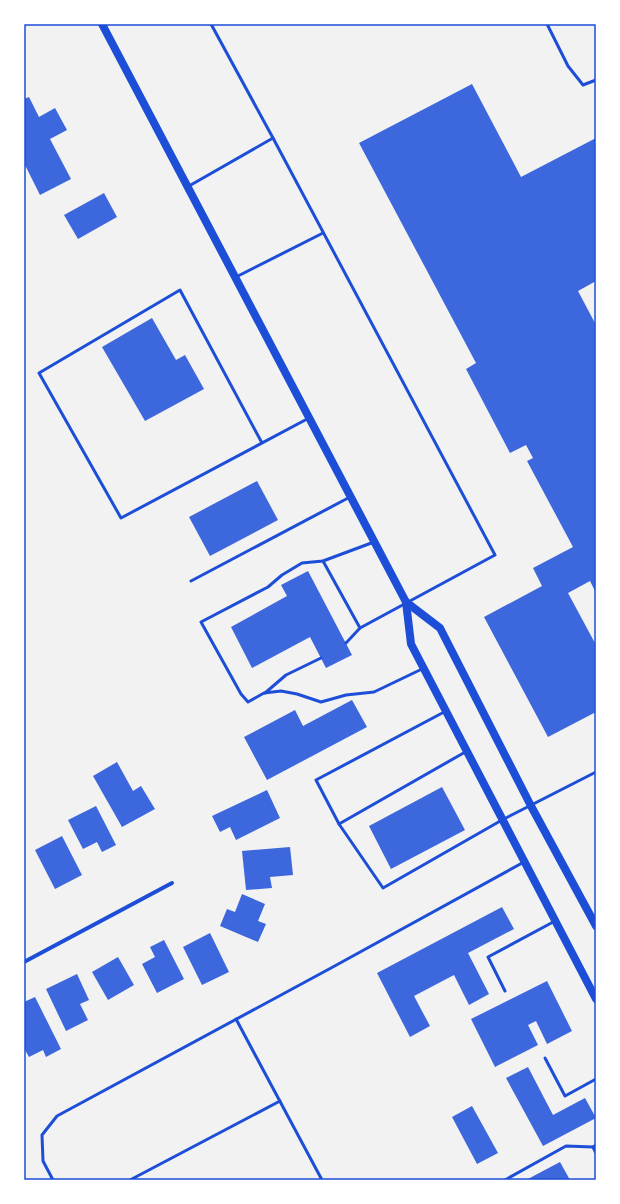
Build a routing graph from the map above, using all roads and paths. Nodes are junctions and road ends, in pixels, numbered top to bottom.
1 (102, 24) edge
2 (211, 24) edge
3 (547, 24) edge
4 (596, 80) edge
5 (273, 138) junction
6 (188, 187) junction
7 (324, 233) junction
8 (235, 277) junction
9 (309, 418) junction
10 (262, 443) junction
11 (350, 496) junction
12 (374, 542) junction
13 (323, 561) junction
14 (191, 581) dead end
15 (406, 602) junction
16 (360, 628) junction
17 (346, 643) dead end
18 (321, 658) dead end
19 (424, 669) junction
20 (264, 693) junction
21 (446, 711) junction
22 (467, 751) junction
23 (596, 772) edge
24 (531, 806) junction
25 (502, 820) junction
26 (339, 824) junction
27 (524, 862) junction
28 (172, 883) dead end
29 (555, 921) junction
30 (596, 926) edge
31 (24, 962) edge
32 (505, 991) dead end
33 (596, 999) edge
34 (236, 1019) junction
35 (545, 1058) dead end
36 (596, 1079) edge
37 (280, 1100) junction
38 (594, 1146) edge
39 (596, 1153) edge
40 (53, 1180) edge
41 (130, 1180) edge
42 (322, 1180) edge
43 (506, 1180) edge

1 - 6 main road
2 - 5 lane
3 - 4 lane
5 - 6 lane
5 - 7 lane
6 - 8 main road
7 - 8 lane
7 - 15 lane
8 - 9 main road
9 - 10 lane
9 - 11 main road
10 - 10 lane
11 - 12 main road
11 - 14 lane
12 - 13 lane
12 - 15 main road
13 - 16 lane
13 - 20 lane
15 - 16 lane
15 - 19 main road
15 - 24 main road
16 - 17 lane
18 - 20 lane
19 - 20 lane
19 - 21 main road
21 - 22 main road
21 - 26 lane
22 - 25 main road
22 - 26 lane
23 - 24 lane
24 - 25 lane
24 - 30 main road
25 - 26 lane
25 - 27 main road
27 - 29 main road
27 - 34 lane
28 - 31 street
29 - 32 lane
29 - 33 main road
34 - 37 lane
34 - 40 lane
35 - 36 lane
37 - 41 lane
37 - 42 lane
38 - 39 lane
38 - 43 lane

